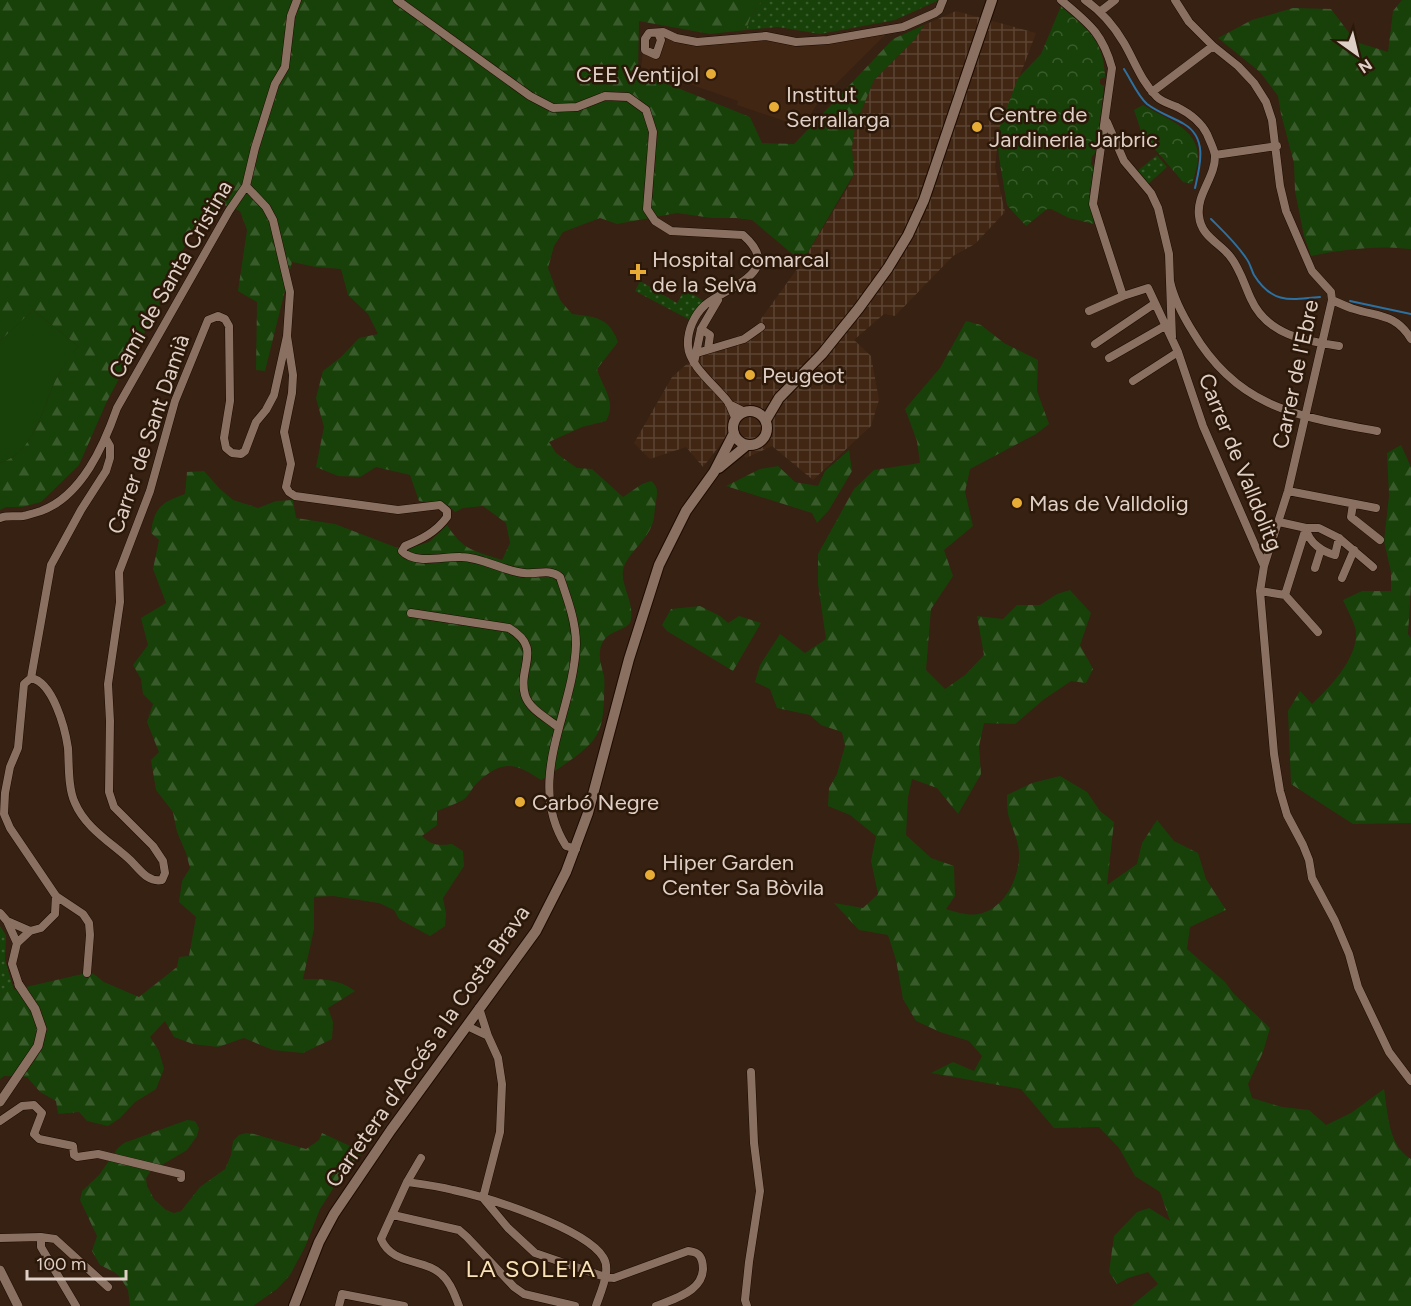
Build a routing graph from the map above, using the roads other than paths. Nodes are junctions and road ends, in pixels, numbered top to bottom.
1 (297, 0) edge
2 (397, 0) edge
3 (944, 0) edge
4 (992, 0) edge
5 (1061, 0) edge
6 (1086, 0) edge
7 (1115, 0) edge
8 (1174, 0) edge
9 (1101, 11) junction
10 (658, 33) dead end
11 (1213, 46) junction
12 (1152, 92) junction
13 (1106, 120) junction
14 (1277, 146) junction
15 (1215, 155) junction
16 (246, 186) junction
17 (1170, 281) junction
18 (722, 295) junction
19 (1123, 296) junction
20 (1332, 296) junction
21 (1154, 304) junction
22 (1089, 310) dead end
23 (1165, 326) junction
24 (761, 327) dead end
25 (701, 329) junction
26 (287, 336) junction
27 (1172, 339) junction
28 (1411, 339) edge
29 (1322, 343) junction
30 (1095, 344) dead end
31 (688, 346) junction
32 (1339, 346) dead end
33 (708, 349) junction
34 (1178, 352) junction
35 (697, 353) junction
36 (1109, 358) dead end
37 (694, 363) junction
38 (1133, 381) dead end
39 (779, 398) junction
40 (729, 404) junction
41 (750, 412) junction
42 (1304, 417) junction
43 (736, 419) junction
44 (766, 420) junction
45 (1377, 431) dead end
46 (734, 433) junction
47 (106, 439) junction
48 (747, 445) junction
49 (714, 472) junction
50 (1288, 491) junction
51 (1353, 504) junction
52 (1376, 508) dead end
53 (0, 518) edge
54 (1279, 522) junction
55 (1306, 528) junction
56 (1339, 538) junction
57 (1380, 540) dead end
58 (1321, 549) junction
59 (1354, 550) junction
60 (1264, 566) junction
61 (1373, 567) dead end
62 (1315, 568) dead end
63 (1342, 578) dead end
64 (1260, 591) junction
65 (1285, 596) junction
66 (411, 613) dead end
67 (1318, 632) dead end
68 (31, 678) junction
69 (558, 727) junction
70 (576, 849) junction
71 (56, 897) junction
72 (0, 913) edge
73 (7, 921) junction
74 (30, 931) junction
75 (16, 943) junction
76 (87, 973) dead end
77 (19, 985) joint
78 (479, 1008) junction
79 (467, 1026) junction
80 (488, 1036) junction
81 (751, 1072) dead end
82 (1411, 1081) edge
83 (0, 1102) edge
84 (0, 1121) edge
85 (420, 1158) dead end
86 (181, 1178) dead end
87 (407, 1182) junction
88 (483, 1198) junction
89 (393, 1215) junction
90 (41, 1237) junction
91 (0, 1238) edge
92 (0, 1270) edge
93 (605, 1277) junction
94 (108, 1287) dead end
95 (18, 1306) edge
96 (76, 1306) edge
97 (294, 1306) edge
98 (339, 1306) edge
99 (404, 1306) edge
100 (459, 1306) edge
101 (575, 1306) edge
102 (596, 1306) edge
103 (656, 1306) edge
104 (747, 1306) edge

1 - 16 street, Camí de Santa Cristina
2 - 18 street
3 - 10 street
4 - 39 main road
5 - 13 street
6 - 9 street
7 - 9 street
8 - 11 street
9 - 12 street
11 - 12 street
11 - 14 street
12 - 15 street
13 - 17 street
13 - 19 street
14 - 15 street
14 - 20 street
15 - 29 street
16 - 26 street
16 - 47 street, Camí de Santa Cristina
17 - 27 street
17 - 42 street
18 - 25 street
18 - 31 street
19 - 21 street
19 - 22 street
20 - 28 street
20 - 29 street, Carrer de l'Ebre
21 - 23 street, Carrer de Valldolitg
21 - 30 street
23 - 27 street, Carrer de Valldolitg
23 - 36 street
24 - 33 street
25 - 33 street
25 - 35 street
26 - 68 street, Carrer de Sant Damià
26 - 69 street
27 - 34 street, Carrer de Valldolitg
29 - 32 street
29 - 42 street, Carrer de l'Ebre
31 - 35 street
31 - 37 street
33 - 35 street
34 - 38 street
34 - 60 street, Carrer de Valldolitg
35 - 37 street
37 - 40 street
39 - 41 main road
39 - 44 main road
40 - 41 street
40 - 43 street
41 - 43 main road
41 - 44 main road
42 - 45 street
42 - 50 street, Carrer de l'Ebre
43 - 46 main road
44 - 48 main road
46 - 48 main road
46 - 49 main road, Carretera d'Accés a la Costa Brava
47 - 53 street, Camí de Santa Cristina
47 - 68 street
48 - 49 main road, Carretera d'Accés a la Costa Brava
49 - 70 main road, Carretera d'Accés a la Costa Brava
50 - 51 street
50 - 54 street, Carrer de l'Ebre
51 - 52 street
51 - 57 street
54 - 55 street
54 - 60 street, Carrer de l'Ebre
55 - 56 street
55 - 58 street
55 - 65 street
56 - 58 street
56 - 59 street
58 - 62 street
59 - 61 street
59 - 63 street
60 - 64 street, Carrer de Valldolitg
64 - 65 street
64 - 82 street, Carrer de Valldolitg
65 - 67 street
66 - 69 street
68 - 71 street
69 - 70 street
70 - 78 main road, Carretera d'Accés a la Costa Brava
71 - 74 street
71 - 76 street
72 - 73 street
73 - 74 street
73 - 75 street
74 - 75 street
75 - 77 street
77 - 83 street
78 - 79 main road, Carretera d'Accés a la Costa Brava
78 - 80 street
79 - 80 street
79 - 97 main road, Carretera d'Accés a la Costa Brava
80 - 88 street
81 - 104 street
84 - 86 street
85 - 87 street
87 - 88 street
87 - 89 street
88 - 93 street
88 - 93 street
89 - 100 street
89 - 101 street
90 - 91 street
90 - 94 street
90 - 96 street
92 - 95 street
93 - 102 street
93 - 103 street
98 - 99 street

